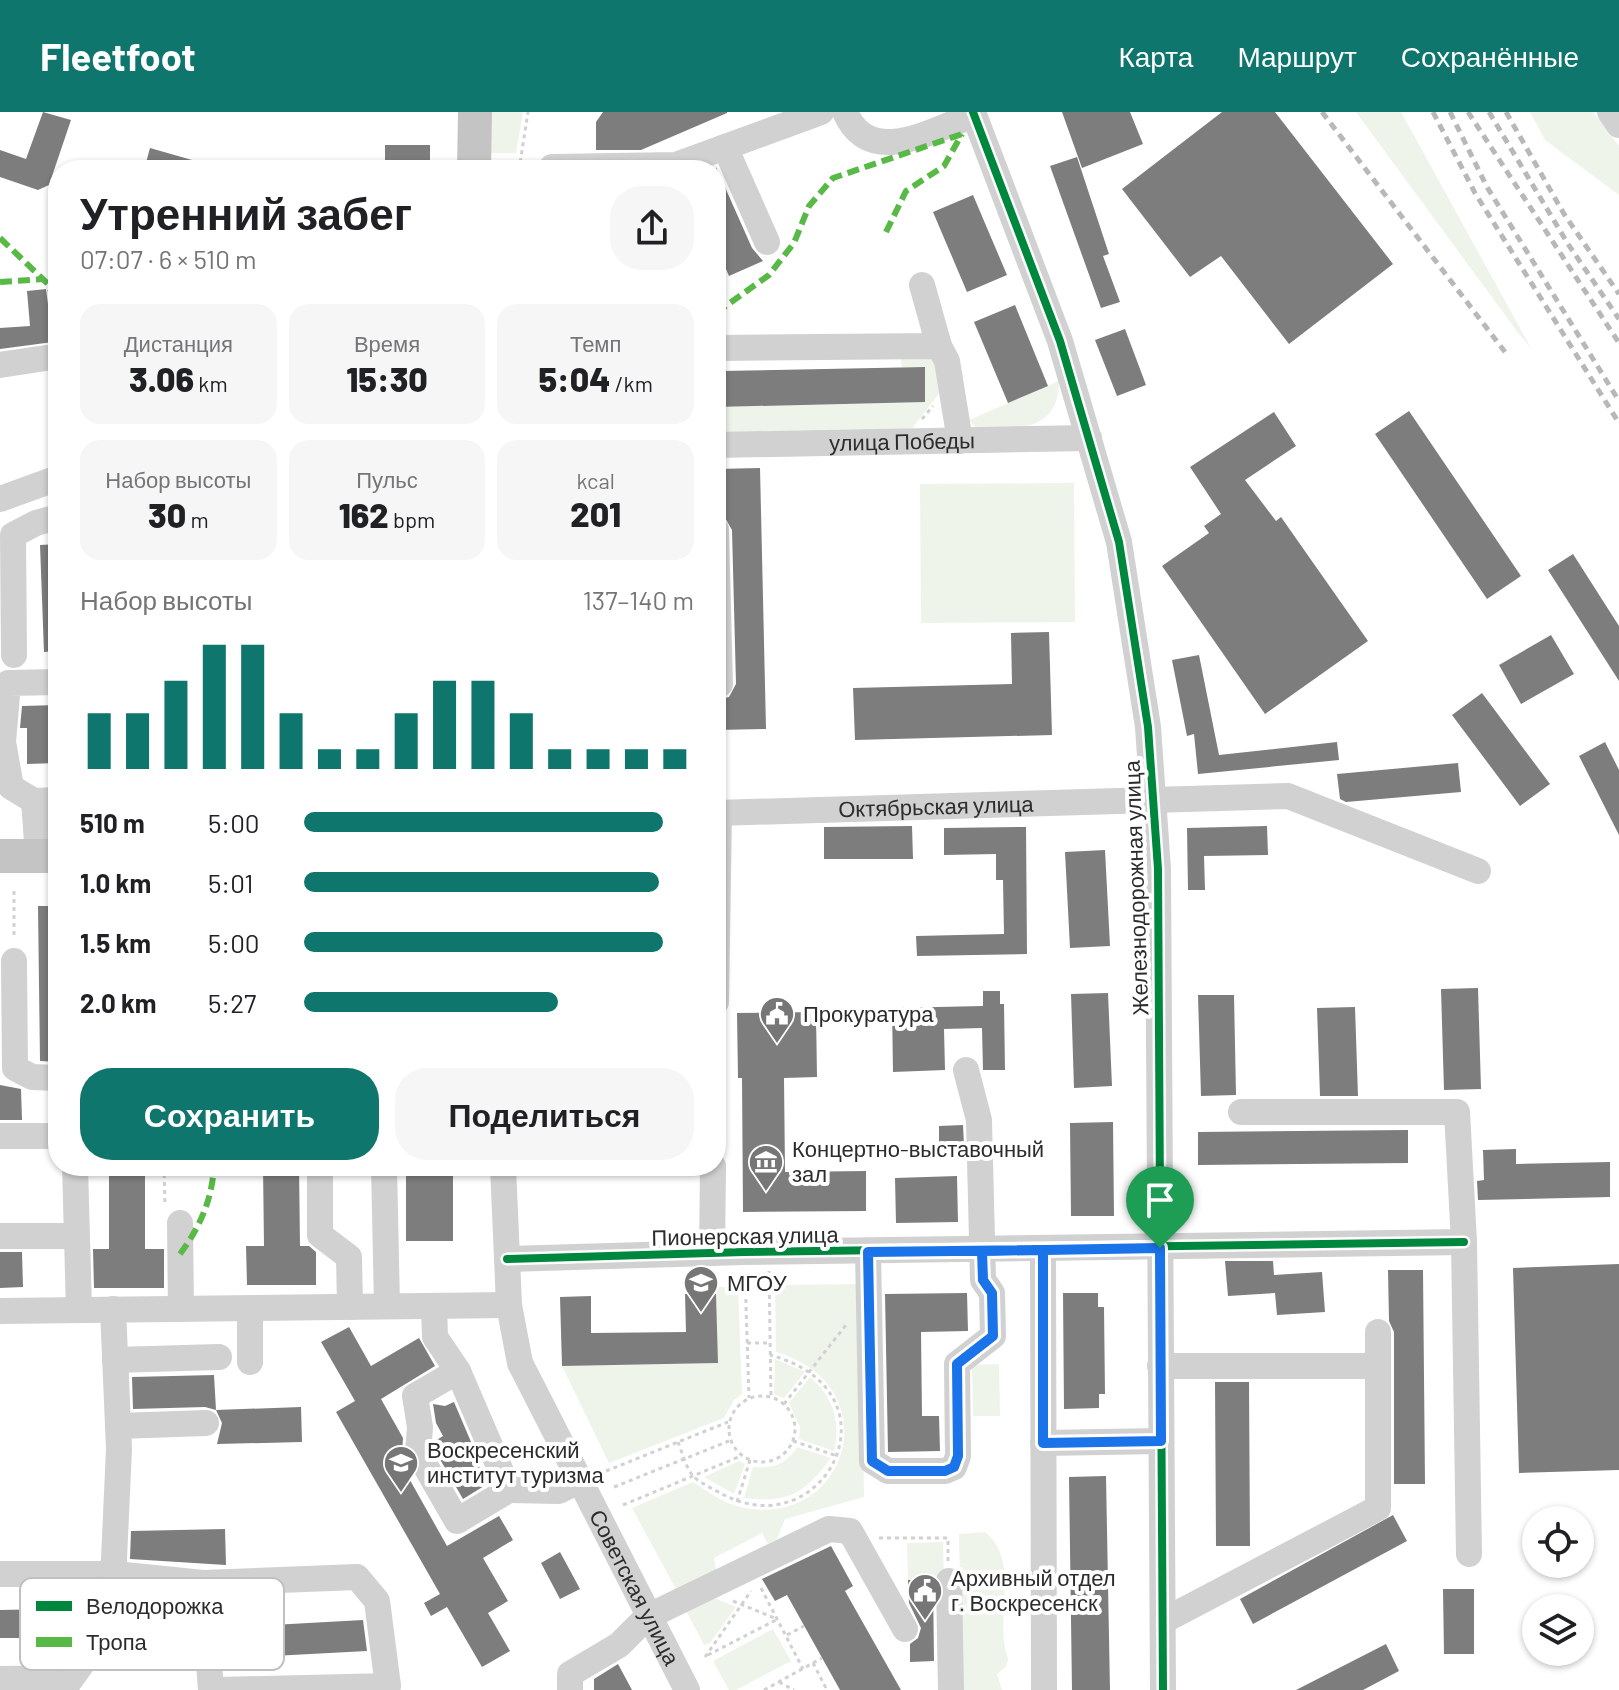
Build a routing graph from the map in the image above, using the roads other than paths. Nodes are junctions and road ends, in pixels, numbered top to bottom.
1 (475, 112) edge
2 (821, 112) edge
3 (845, 112) edge
4 (1610, 112) edge
5 (974, 113) edge
6 (1619, 125) edge
7 (725, 147) junction
8 (474, 160) edge
9 (690, 160) edge
10 (767, 242) dead end
11 (922, 285) dead end
12 (939, 346) junction
13 (726, 348) edge
14 (46, 358) dead end
15 (0, 365) edge
16 (1089, 438) junction
17 (960, 441) junction
18 (726, 445) edge
19 (48, 482) edge
20 (0, 499) edge
21 (48, 520) edge
22 (14, 655) dead end
23 (48, 682) edge
24 (46, 800) edge
25 (1155, 801) junction
26 (726, 813) edge
27 (0, 856) edge
28 (48, 856) edge
29 (1478, 871) dead end
30 (14, 961) road end
31 (966, 1070) dead end
32 (48, 1078) edge
33 (1241, 1112) dead end
34 (0, 1136) edge
35 (48, 1136) edge
36 (75, 1176) edge
37 (320, 1176) edge
38 (384, 1176) edge
39 (503, 1176) edge
40 (713, 1176) edge
41 (180, 1223) road end
42 (0, 1236) edge
43 (76, 1236) junction
44 (1464, 1242) junction
45 (1160, 1248) junction
46 (1043, 1250) junction
47 (982, 1251) junction
48 (868, 1252) junction
49 (712, 1253) junction
50 (507, 1259) junction
51 (509, 1305) junction
52 (387, 1306) junction
53 (434, 1306) junction
54 (350, 1307) junction
55 (250, 1308) junction
56 (113, 1309) junction
57 (181, 1309) junction
58 (79, 1310) junction
59 (0, 1311) edge
60 (1378, 1332) dead end
61 (219, 1357) dead end
62 (115, 1360) junction
63 (250, 1362) dead end
64 (1160, 1366) junction
65 (1378, 1366) junction
66 (458, 1371) junction
67 (206, 1423) dead end
68 (118, 1426) junction
69 (1161, 1441) junction
70 (1043, 1443) junction
71 (578, 1481) junction
72 (509, 1490) junction
73 (1469, 1554) dead end
74 (0, 1574) edge
75 (115, 1574) junction
76 (115, 1578) edge
77 (154, 1578) edge
78 (284, 1580) edge
79 (949, 1581) road end
80 (647, 1617) junction
81 (1163, 1621) junction
82 (905, 1629) dead end
83 (210, 1670) edge
84 (0, 1679) edge
85 (67, 1684) edge
86 (211, 1690) edge
87 (219, 1690) edge
88 (570, 1690) edge
89 (687, 1690) edge
90 (951, 1690) edge
91 (1044, 1690) edge
92 (1163, 1690) edge

1 - 8 main road
2 - 7 street
3 - 5 street
4 - 6 street
5 - 16 street, Железнодорожная улица
7 - 9 street
7 - 10 street
11 - 12 street
12 - 13 street
12 - 17 street
14 - 15 street
16 - 17 street, улица Победы
16 - 25 street, Железнодорожная улица
17 - 18 street, улица Победы
19 - 20 street
21 - 22 street
23 - 24 street
24 - 28 street
25 - 26 street, Октябрьская улица
25 - 29 street, Октябрьская улица
25 - 45 street, Железнодорожная улица
27 - 28 main road
30 - 32 street
31 - 47 street
33 - 44 street
34 - 35 street
36 - 43 street
37 - 54 street
38 - 52 street
39 - 50 street, Советская улица
40 - 49 street
41 - 57 street
42 - 43 street
43 - 58 street
44 - 45 street, Пионерская улица
44 - 73 street
45 - 46 street, Пионерская улица
45 - 64 street, Железнодорожная улица
46 - 47 street, Пионерская улица
46 - 70 street
47 - 48 street, Пионерская улица
47 - 48 street
48 - 49 street, Пионерская улица
49 - 50 street, Пионерская улица
50 - 51 street, Советская улица
51 - 53 street
51 - 71 street, Советская улица
52 - 53 street
52 - 54 street
53 - 66 street
54 - 55 street
55 - 57 street
55 - 63 street
56 - 57 street
56 - 58 street
56 - 62 street
58 - 59 street
60 - 65 street
61 - 62 street
62 - 68 street
64 - 65 street
64 - 69 street, Железнодорожная улица
65 - 81 street
66 - 72 street
66 - 72 street
67 - 68 street
68 - 75 street
69 - 70 street
69 - 81 street, Железнодорожная улица
70 - 91 street
71 - 72 street
71 - 80 street, Советская улица
74 - 75 street
75 - 76 street
75 - 77 street
78 - 87 street
79 - 90 street
80 - 82 street
80 - 88 street
80 - 89 street, Советская улица
81 - 92 street, Железнодорожная улица
83 - 86 street
84 - 85 street

